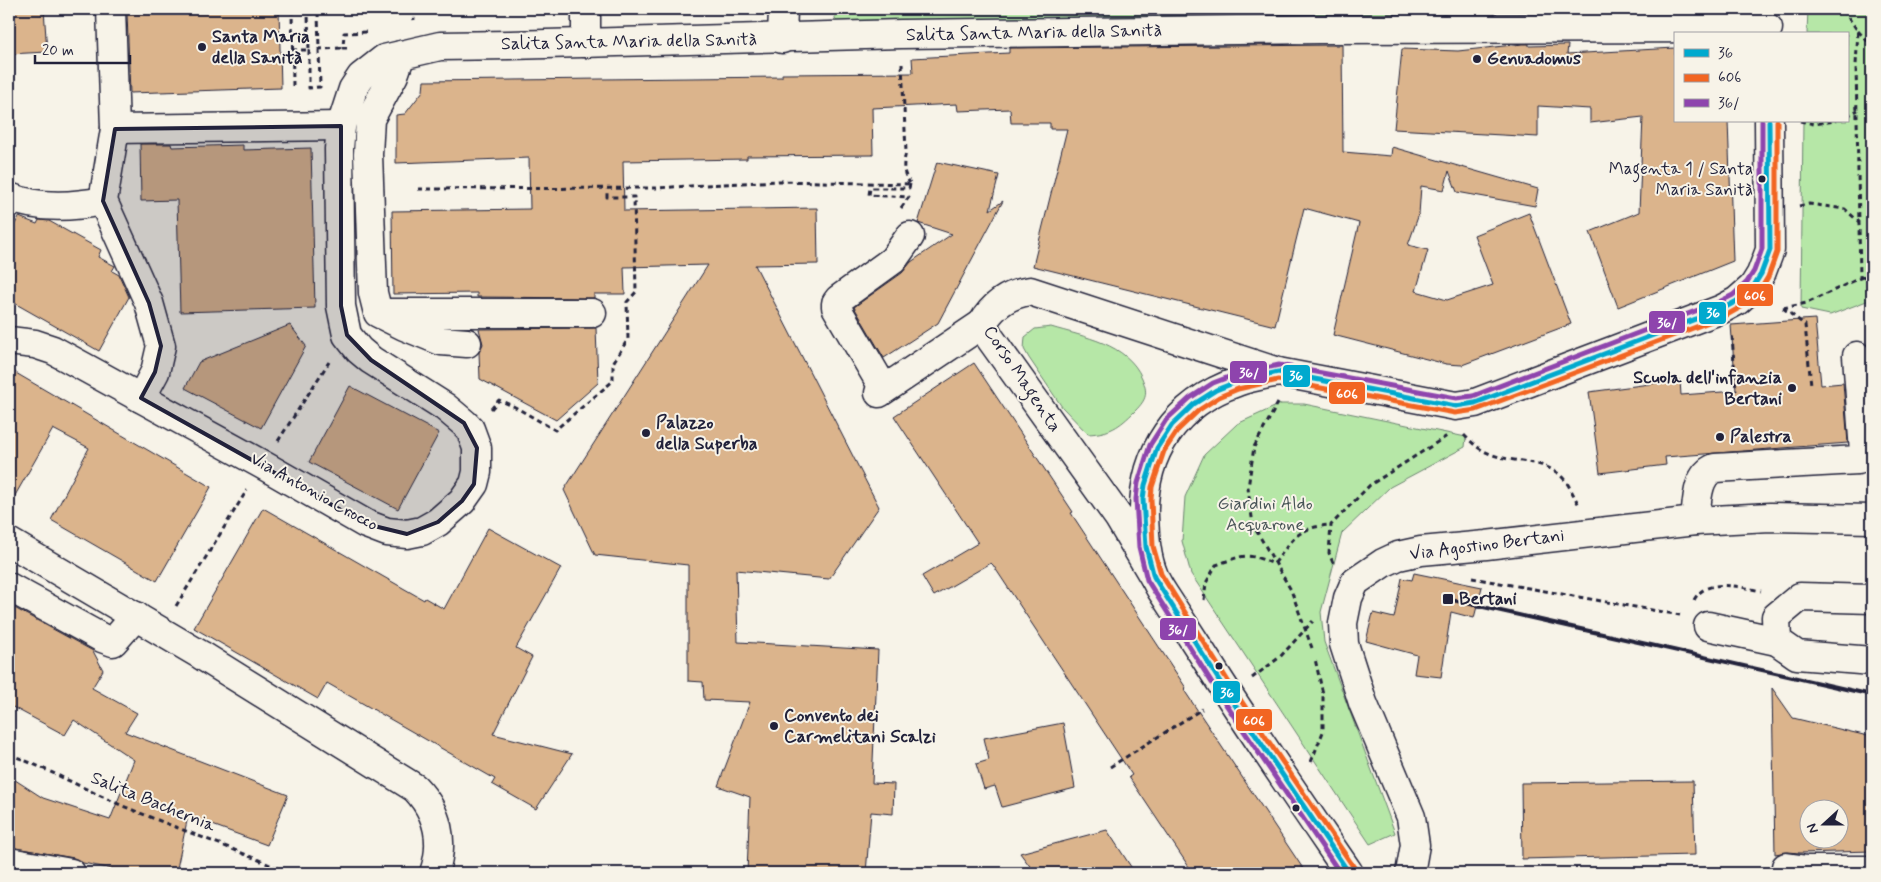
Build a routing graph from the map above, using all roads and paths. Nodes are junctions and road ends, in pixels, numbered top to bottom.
1 (111, 9) edge
2 (292, 9) edge
3 (586, 9) edge
4 (783, 9) edge
5 (1842, 9) edge
6 (1768, 23) edge
7 (1858, 31) junction
8 (782, 39) junction
9 (586, 43) junction
10 (1872, 46) edge
11 (319, 48) junction
12 (343, 48) dead end
13 (292, 50) junction
14 (309, 50) junction
15 (401, 55) junction
16 (902, 64) dead end
17 (293, 86) dead end
18 (1858, 110) junction
19 (1848, 115) edge
20 (1769, 122) edge
21 (1805, 122) edge
22 (1829, 122) edge
23 (341, 126) junction
24 (114, 129) junction
25 (910, 184) junction
26 (418, 189) dead end
27 (607, 189) junction
28 (9, 197) edge
29 (103, 201) junction
30 (1794, 208) dead end
31 (898, 211) dead end
32 (1860, 222) junction
33 (910, 236) dead end
34 (1872, 273) edge
35 (1860, 278) junction
36 (378, 313) junction
37 (592, 313) dead end
38 (982, 324) junction
39 (347, 335) junction
40 (1732, 335) dead end
41 (9, 341) edge
42 (467, 343) dead end
43 (1857, 356) dead end
44 (1278, 372) junction
45 (1811, 385) dead end
46 (1736, 391) dead end
47 (141, 398) junction
48 (1279, 400) dead end
49 (486, 415) dead end
50 (1457, 429) dead end
51 (1449, 434) dead end
52 (263, 465) junction
53 (1872, 519) edge
54 (1695, 522) junction
55 (1330, 525) junction
56 (1588, 534) junction
57 (9, 542) edge
58 (1274, 564) junction
59 (1466, 577) dead end
60 (1154, 578) junction
61 (1356, 582) junction
62 (9, 587) edge
63 (1800, 597) junction
64 (1872, 600) edge
65 (1693, 604) dead end
66 (1203, 606) dead end
67 (136, 616) junction
68 (1696, 621) joint
69 (1305, 629) junction
70 (161, 630) junction
71 (1777, 641) junction
72 (1872, 661) edge
73 (1251, 678) dead end
74 (1204, 708) dead end
75 (9, 754) edge
76 (1310, 765) dead end
77 (1110, 767) dead end
78 (9, 862) edge
79 (1786, 867) dead end
80 (1872, 870) edge
81 (71, 873) edge
82 (288, 873) edge
83 (434, 873) edge
84 (1349, 873) edge
85 (1410, 873) edge

1 - 24 street
2 - 13 path
3 - 9 street
4 - 8 street
5 - 7 path
6 - 8 street, Salita Santa Maria della Sanità
7 - 10 path
7 - 18 path
8 - 9 street, Salita Santa Maria della Sanità
9 - 15 street, Salita Santa Maria della Sanità
11 - 12 path
11 - 14 path
11 - 14 path
13 - 14 path
13 - 17 path
15 - 23 street, Salita Santa Maria della Sanità
15 - 36 street
16 - 25 path
18 - 19 path
18 - 32 path
20 - 44 street, Corso Magenta
21 - 22 path
23 - 24 street
23 - 39 street, Via Antonio Crocco
24 - 29 street
25 - 27 path
25 - 31 path
26 - 27 path
27 - 49 path
28 - 29 street
29 - 47 street
30 - 32 path
32 - 35 path
33 - 38 street
34 - 35 path
35 - 45 path
36 - 37 street
36 - 42 street
38 - 44 street, Corso Magenta
38 - 60 street, Corso Magenta
39 - 52 path
39 - 52 street, Via Antonio Crocco
40 - 46 path
41 - 47 street, Via Antonio Crocco
43 - 54 street
44 - 60 street, Corso Magenta
47 - 52 street, Via Antonio Crocco
48 - 58 path
50 - 56 path
51 - 55 path
52 - 70 path
53 - 54 street, Via Agostino Bertani
54 - 56 street, Via Agostino Bertani
55 - 58 path
55 - 61 path
56 - 61 street, Via Agostino Bertani
57 - 67 street
58 - 66 path
58 - 69 path
59 - 68 path
60 - 84 street, Corso Magenta
61 - 85 street
62 - 67 street
63 - 64 street
63 - 65 path
63 - 71 street
67 - 70 street
68 - 71 street
69 - 73 path
69 - 76 path
70 - 83 street
71 - 72 street
74 - 77 path
75 - 82 path, Salita Bachernia
78 - 81 street
79 - 80 street

